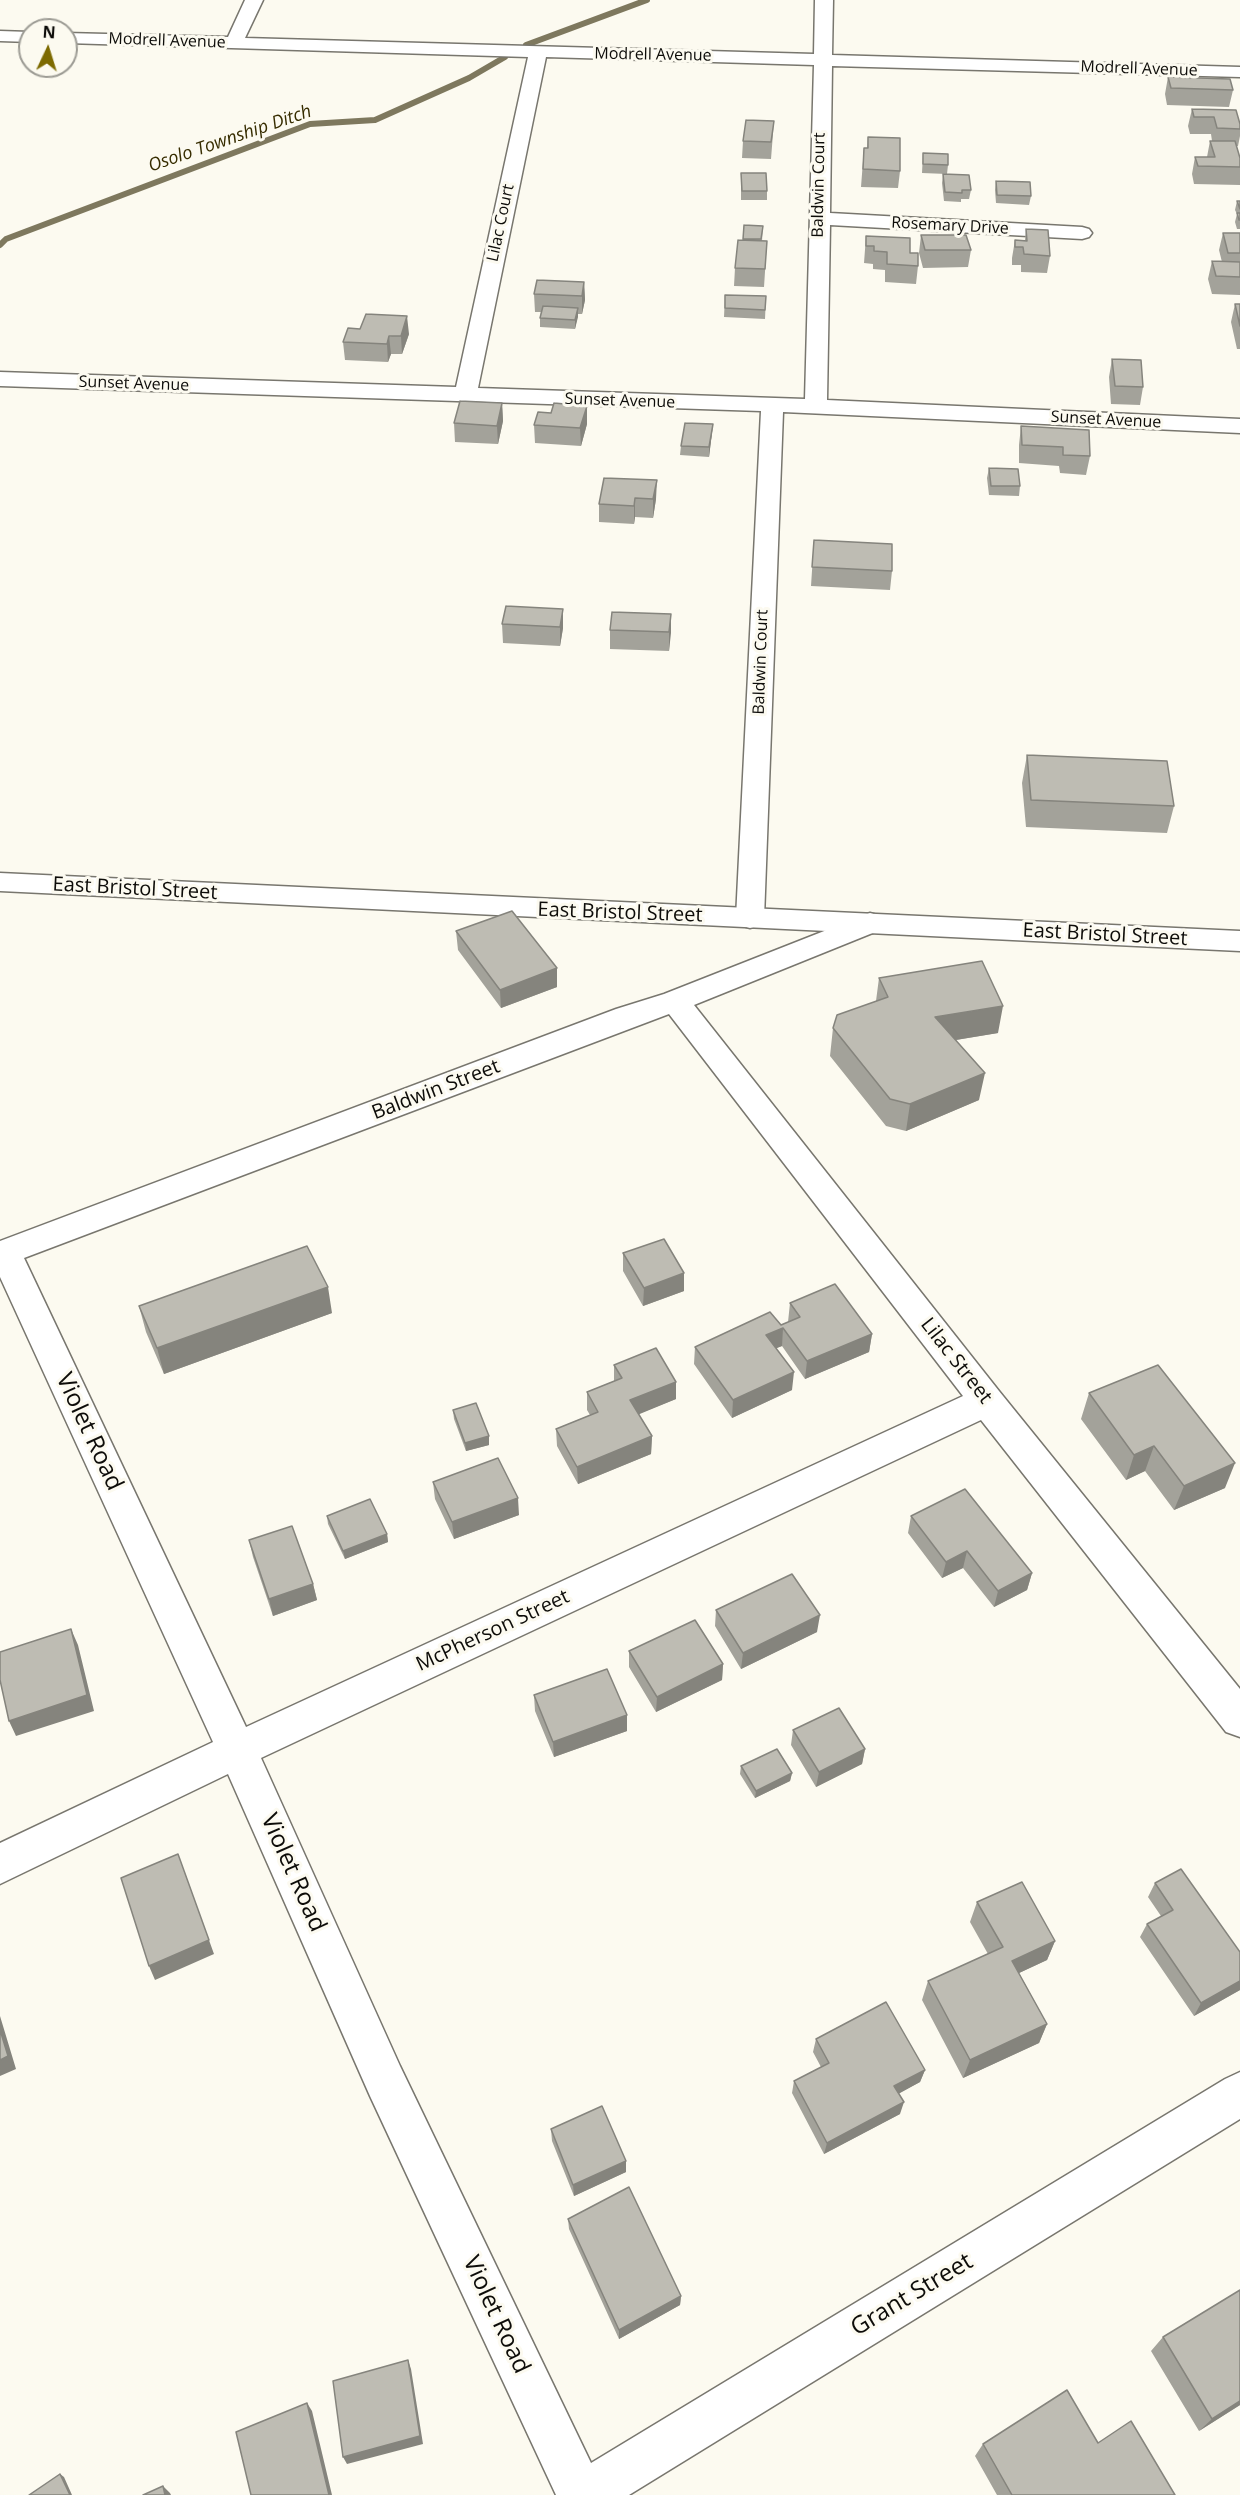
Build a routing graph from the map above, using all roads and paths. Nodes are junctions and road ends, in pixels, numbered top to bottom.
1 (254, 0) edge
2 (824, 0) edge
3 (0, 36) edge
4 (18, 37) edge
5 (78, 38) edge
6 (234, 43) junction
7 (538, 52) junction
8 (821, 59) junction
9 (1240, 72) edge
10 (818, 218) junction
11 (1082, 234) dead end
12 (0, 379) edge
13 (465, 395) junction
14 (816, 406) junction
15 (772, 407) junction
16 (1240, 426) edge
17 (0, 882) edge
18 (750, 918) junction
19 (870, 923) junction
20 (1240, 941) edge
21 (675, 1001) junction
22 (3, 1252) edge
23 (987, 1401) junction
24 (1240, 1719) edge
25 (237, 1750) junction
26 (0, 1864) edge
27 (1240, 2094) edge
28 (582, 2495) edge

1 - 6 street
2 - 8 street, Baldwin Court
3 - 4 street
5 - 6 street, Modrell Avenue
6 - 7 street, Modrell Avenue
7 - 8 street, Modrell Avenue
7 - 13 street, Lilac Court
8 - 9 street, Modrell Avenue
8 - 10 street, Baldwin Court
10 - 11 street, Rosemary Drive
10 - 14 street, Baldwin Court
12 - 13 street, Sunset Avenue
13 - 15 street, Sunset Avenue
14 - 15 street, Sunset Avenue
14 - 16 street, Sunset Avenue
15 - 18 street, Baldwin Court
17 - 18 street, East Bristol Street
18 - 19 street, East Bristol Street
19 - 20 street, East Bristol Street
19 - 21 street, Baldwin Street
21 - 22 street, Baldwin Street
21 - 23 street, Lilac Street
22 - 25 street, Violet Road
23 - 24 street, Lilac Street
23 - 25 street, McPherson Street
25 - 26 street, McPherson Street
25 - 28 street, Violet Road
27 - 28 street, Grant Street

